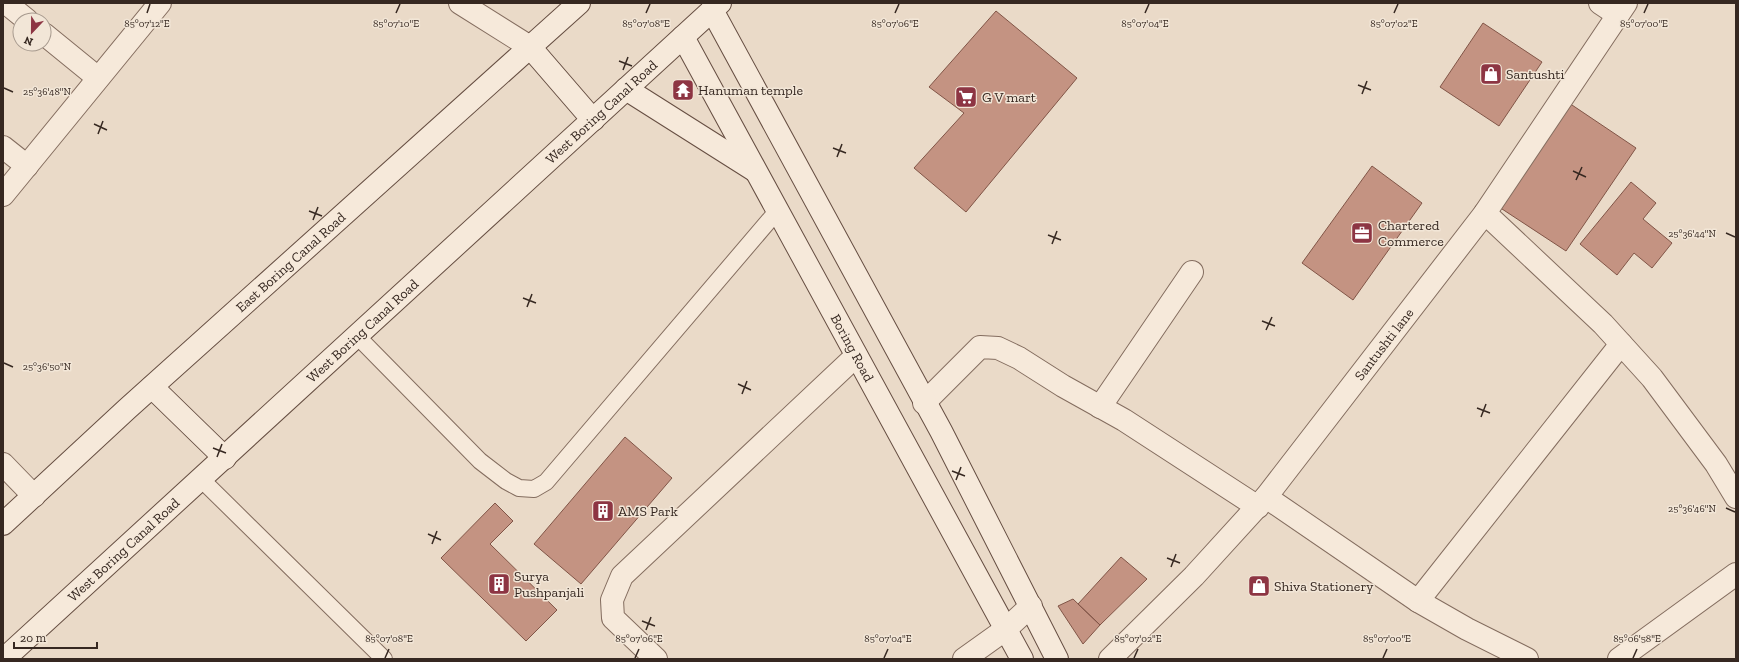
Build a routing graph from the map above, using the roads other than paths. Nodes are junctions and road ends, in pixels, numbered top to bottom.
1 (6, 3) edge
2 (160, 3) edge
3 (460, 3) edge
4 (579, 3) edge
5 (1600, 3) edge
6 (716, 7) edge
7 (1622, 9) edge
8 (17, 12) edge
9 (683, 37) junction
10 (52, 41) edge
11 (530, 47) junction
12 (98, 78) junction
13 (626, 89) junction
14 (593, 120) junction
15 (3, 147) edge
16 (27, 166) junction
17 (757, 172) junction
18 (3, 195) edge
19 (778, 210) junction
20 (1484, 213) junction
21 (1192, 272) dead end
22 (358, 337) junction
23 (1621, 344) junction
24 (856, 356) junction
25 (152, 387) junction
26 (924, 403) junction
27 (1100, 407) junction
28 (225, 458) junction
29 (3, 464) edge
30 (201, 479) junction
31 (34, 496) junction
32 (1736, 497) edge
33 (1262, 502) junction
34 (3, 524) edge
35 (1736, 574) edge
36 (1418, 601) junction
37 (1031, 606) junction
38 (1006, 629) junction
39 (4, 659) edge
40 (384, 659) edge
41 (656, 659) edge
42 (964, 659) edge
43 (1022, 659) edge
44 (1057, 659) edge
45 (1110, 659) edge
46 (1526, 659) edge
47 (1619, 659) edge

1 - 8 street
2 - 12 street
3 - 11 street
4 - 11 street, East Boring Canal Road
5 - 7 street
6 - 9 street, West Boring Canal Road
6 - 26 street
7 - 20 street, Santushti lane
9 - 13 street, West Boring Canal Road
9 - 17 street, Boring Road
10 - 12 street
11 - 14 street
11 - 25 street, East Boring Canal Road
12 - 16 street
13 - 14 street, West Boring Canal Road
13 - 17 street
14 - 22 street, West Boring Canal Road
15 - 16 street
16 - 18 street
17 - 19 street, Boring Road
19 - 22 lane
19 - 24 street, Boring Road
20 - 23 street
20 - 33 street, Santushti lane
21 - 27 street
22 - 28 street, West Boring Canal Road
23 - 32 street
23 - 36 street
24 - 38 street, Boring Road
24 - 41 street
25 - 28 street
25 - 31 street, East Boring Canal Road
26 - 27 street
26 - 37 street
27 - 33 street
28 - 30 street, West Boring Canal Road
29 - 31 street
30 - 39 street, West Boring Canal Road
30 - 40 lane
31 - 34 street, East Boring Canal Road
33 - 36 street
33 - 45 street, Santushti lane
35 - 47 street
36 - 46 street
37 - 38 street
37 - 44 street
38 - 42 street
38 - 43 street, Boring Road

